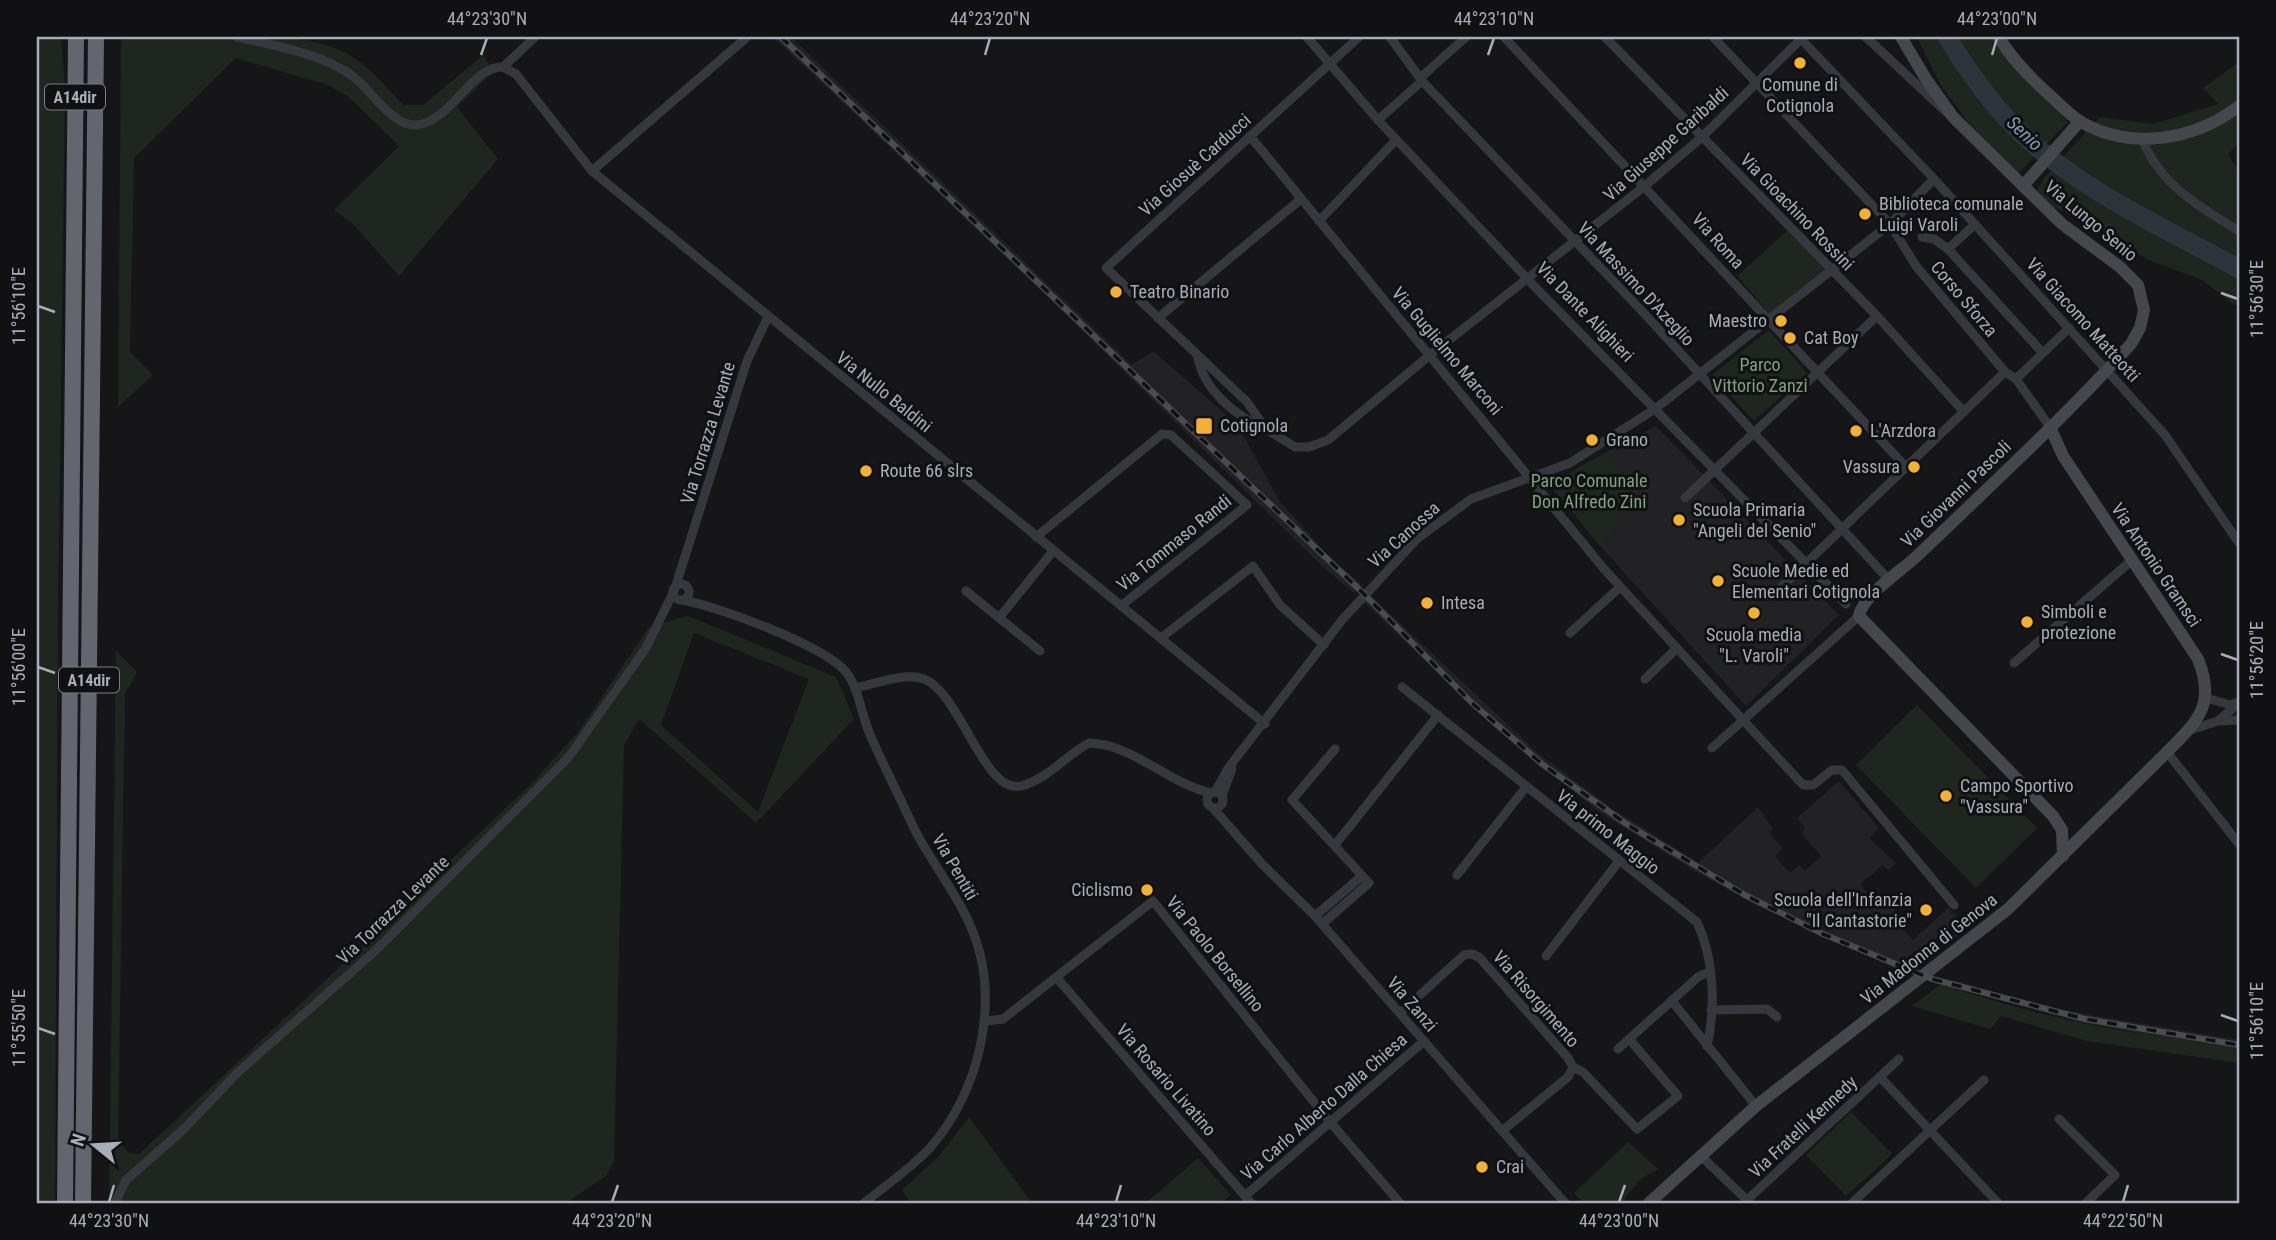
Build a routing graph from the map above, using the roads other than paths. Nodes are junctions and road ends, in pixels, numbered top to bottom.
1 (76, 37) edge
2 (96, 37) edge
3 (237, 37) edge
4 (535, 37) edge
5 (747, 37) edge
6 (1307, 37) edge
7 (1359, 37) edge
8 (1390, 37) edge
9 (1466, 37) edge
10 (1504, 37) edge
11 (1605, 37) edge
12 (1713, 37) edge
13 (1866, 37) edge
14 (1901, 37) edge
15 (1999, 37) edge
16 (1802, 38) edge
17 (1329, 64) junction
18 (503, 66) junction
19 (1421, 79) junction
20 (1758, 82) junction
21 (2239, 106) edge
22 (1953, 117) junction
23 (1378, 120) junction
24 (2080, 121) junction
25 (1250, 136) junction
26 (1702, 137) junction
27 (2142, 139) junction
28 (1396, 140) junction
29 (592, 171) junction
30 (1934, 179) junction
31 (2027, 181) junction
32 (1646, 185) junction
33 (1300, 199) junction
34 (1319, 221) junction
35 (1890, 224) junction
36 (1975, 225) junction
37 (2239, 231) edge
38 (1922, 237) dead end
39 (1576, 242) junction
40 (1948, 249) junction
41 (1832, 270) junction
42 (1527, 277) junction
43 (1877, 316) junction
44 (768, 317) junction
45 (1158, 318) junction
46 (1769, 321) junction
47 (2068, 328) junction
48 (2042, 352) junction
49 (1430, 355) junction
50 (1198, 356) junction
51 (2107, 370) junction
52 (1816, 372) junction
53 (2005, 372) junction
54 (1701, 376) junction
55 (2016, 379) junction
56 (1655, 409) junction
57 (1964, 412) junction
58 (2055, 423) junction
59 (1266, 429) junction
60 (1753, 432) junction
61 (2028, 449) junction
62 (2063, 456) junction
63 (1907, 468) junction
64 (1713, 469) junction
65 (1531, 478) junction
66 (1685, 498) dead end
67 (1845, 529) junction
68 (1036, 537) junction
69 (2239, 544) edge
70 (1053, 551) junction
71 (2132, 560) junction
72 (684, 561) junction
73 (1807, 563) junction
74 (1890, 581) junction
75 (1620, 587) junction
76 (674, 590) junction
77 (966, 591) dead end
78 (685, 594) junction
79 (1773, 595) dead end
80 (1846, 604) dead end
81 (1121, 606) junction
82 (664, 613) junction
83 (1859, 616) junction
84 (999, 618) junction
85 (1570, 633) dead end
86 (1161, 638) junction
87 (1324, 645) junction
88 (1675, 650) junction
89 (1040, 652) dead end
90 (2014, 663) dead end
91 (1645, 679) dead end
92 (1402, 687) dead end
93 (855, 688) junction
94 (2206, 698) junction
95 (2239, 702) edge
96 (1438, 715) junction
97 (1741, 719) junction
98 (2239, 720) edge
99 (2218, 721) junction
100 (1265, 724) junction
101 (2188, 731) junction
102 (1712, 748) dead end
103 (1335, 749) dead end
104 (2167, 752) junction
105 (1526, 787) junction
106 (1215, 800) junction
107 (2053, 816) junction
108 (2081, 838) junction
109 (2239, 844) edge
110 (1335, 845) junction
111 (2063, 856) junction
112 (1619, 861) junction
113 (1457, 875) dead end
114 (1365, 880) junction
115 (1954, 905) dead end
116 (1315, 916) junction
117 (1322, 924) junction
118 (1546, 956) dead end
119 (1709, 972) junction
120 (1057, 978) junction
121 (1671, 1001) junction
122 (1711, 1010) junction
123 (1399, 1013) junction
124 (1777, 1017) dead end
125 (986, 1021) junction
126 (1629, 1040) junction
127 (1424, 1041) junction
128 (1707, 1046) junction
129 (1618, 1049) dead end
130 (1899, 1059) dead end
131 (1573, 1067) junction
132 (1880, 1077) junction
133 (1983, 1080) dead end
134 (1756, 1106) junction
135 (2059, 1119) dead end
136 (1330, 1122) junction
137 (1502, 1131) junction
138 (1930, 1131) junction
139 (1701, 1156) junction
140 (1248, 1200) edge
141 (1749, 1202) edge
142 (65, 1203) edge
143 (83, 1203) edge
144 (115, 1203) edge
145 (864, 1203) edge
146 (1400, 1203) edge
147 (1565, 1203) edge
148 (1649, 1203) edge
149 (1852, 1203) edge
150 (1998, 1203) edge
151 (2086, 1203) edge

1 - 142 highway, A14dir
2 - 143 highway, A14dir
3 - 18 street
4 - 18 street
5 - 29 street
6 - 17 street, Via Dante Alighieri
7 - 17 street, Via Giosuè Carducci
8 - 19 street, Via Massimo D'Azeglio
9 - 19 street
10 - 32 street, Via Roma
11 - 26 street, Via Gioachino Rossini
12 - 20 street, Corso Sforza
13 - 22 street
14 - 22 street, Via Lungo Senio
15 - 24 street
16 - 20 street, Via Giuseppe Garibaldi
16 - 30 street, Via Giacomo Matteotti
17 - 23 street, Via Dante Alighieri
17 - 25 street, Via Giosuè Carducci
18 - 29 street, Via Nullo Baldini
19 - 23 street
19 - 39 street, Via Massimo D'Azeglio
20 - 26 street, Via Giuseppe Garibaldi
20 - 35 street, Corso Sforza
21 - 27 street
22 - 31 street, Via Lungo Senio
23 - 28 street, Via Dante Alighieri
24 - 27 street
24 - 31 street
25 - 33 street, Via Guglielmo Marconi
25 - 45 street, Via Giosuè Carducci
26 - 32 street, Via Giuseppe Garibaldi
26 - 41 street, Via Gioachino Rossini
27 - 37 street
28 - 34 street
28 - 42 street, Via Dante Alighieri
29 - 44 street, Via Nullo Baldini
30 - 35 street, Via Canossa
30 - 36 street, Via Giacomo Matteotti
31 - 51 street, Via Lungo Senio
32 - 39 street, Via Giuseppe Garibaldi
32 - 46 street, Via Roma
33 - 34 street, Via Guglielmo Marconi
33 - 45 street
34 - 49 street, Via Guglielmo Marconi
35 - 41 street, Via Canossa
35 - 53 street, Corso Sforza
36 - 40 street
36 - 47 street, Via Giacomo Matteotti
38 - 40 street
39 - 42 street, Via Giuseppe Garibaldi
39 - 54 street, Via Massimo D'Azeglio
40 - 48 street
41 - 43 street, Via Gioachino Rossini
41 - 46 street, Via Canossa
42 - 49 street, Via Giuseppe Garibaldi
42 - 56 street, Via Dante Alighieri
43 - 52 street
43 - 57 street, Via Gioachino Rossini
44 - 68 street, Via Nullo Baldini
44 - 72 street, Via Torrazza Levante
45 - 50 street
46 - 52 street, Via Roma
46 - 54 street, Via Canossa
47 - 48 street
47 - 51 street, Via Giacomo Matteotti
48 - 55 street
49 - 59 street, Via Giuseppe Garibaldi
49 - 65 street, Via Guglielmo Marconi
50 - 59 street
50 - 59 street, Via Giuseppe Garibaldi
51 - 58 street, Via Lungo Senio
51 - 69 street, Via Giacomo Matteotti
52 - 60 street
52 - 63 street, Via Roma
53 - 55 street, Corso Sforza
53 - 57 street
54 - 56 street, Via Canossa
54 - 60 street, Via Massimo D'Azeglio
55 - 58 street, Corso Sforza
56 - 64 street, Via Dante Alighieri
56 - 65 street, Via Canossa
57 - 63 street
58 - 61 street, Via Giovanni Pascoli
58 - 62 street, Via Antonio Gramsci
60 - 64 street
60 - 67 street, Via Massimo D'Azeglio
61 - 62 street
61 - 74 street, Via Giovanni Pascoli
62 - 71 street, Via Antonio Gramsci
63 - 67 street
64 - 66 street
64 - 73 street, Via Dante Alighieri
65 - 75 street, Via Guglielmo Marconi
65 - 87 street, Via Canossa
67 - 73 street
67 - 74 street, Via Massimo D'Azeglio
68 - 70 street, Via Nullo Baldini
68 - 81 street, Via Tommaso Randi
70 - 81 street, Via Nullo Baldini
70 - 84 street
71 - 90 street
71 - 94 street, Via Antonio Gramsci
72 - 76 street, Via Torrazza Levante
72 - 78 street, Via Torrazza Levante
73 - 79 street
73 - 80 street, Via Dante Alighieri
74 - 83 street, Via Giovanni Pascoli
75 - 85 street
75 - 88 street, Via Guglielmo Marconi
76 - 78 street
76 - 82 street, Via Torrazza Levante
77 - 84 street
78 - 82 street, Via Torrazza Levante
78 - 93 street, Via Pentiti
81 - 86 street, Via Nullo Baldini
82 - 144 street, Via Torrazza Levante
83 - 97 street
83 - 107 street
84 - 89 street
86 - 87 street
86 - 100 street, Via Nullo Baldini
87 - 100 street, Via Canossa
88 - 91 street
88 - 97 street, Via Guglielmo Marconi
92 - 96 street, Via primo Maggio
93 - 106 street
93 - 125 street, Via Pentiti
94 - 95 street
94 - 101 street, Via Madonna di Genova
95 - 99 street
96 - 105 street, Via primo Maggio
96 - 110 street
97 - 102 street
97 - 115 street, Via Guglielmo Marconi
98 - 99 street
99 - 101 street
100 - 106 street, Via Canossa
101 - 104 street, Via Madonna di Genova
103 - 110 street
104 - 108 street, Via Madonna di Genova
104 - 109 street
105 - 112 street, Via primo Maggio
105 - 113 street
106 - 116 street, Via Zanzi
107 - 108 street
107 - 111 street
108 - 111 street, Via Madonna di Genova
110 - 114 street
111 - 134 street, Via Madonna di Genova
112 - 118 street
112 - 119 street, Via primo Maggio
114 - 116 street
114 - 117 street
116 - 117 street, Via Zanzi
117 - 123 street, Via Zanzi
119 - 121 street
119 - 122 street, Via primo Maggio
120 - 125 street, Via Paolo Borsellino
120 - 136 street, Via Paolo Borsellino
120 - 140 street, Via Rosario Livatino
121 - 126 street
121 - 128 street
122 - 124 street
122 - 128 street, Via primo Maggio
123 - 127 street, Via Zanzi
123 - 131 street, Via Risorgimento
125 - 145 street, Via Pentiti
126 - 129 street
126 - 131 street
127 - 136 street, Via Carlo Alberto Dalla Chiesa
127 - 137 street, Via Zanzi
128 - 134 street
130 - 132 street, Via Fratelli Kennedy
131 - 137 street, Via Risorgimento
132 - 138 street, Via Fratelli Kennedy
132 - 141 street, Via Fratelli Kennedy
133 - 138 street
134 - 139 street, Via Madonna di Genova
135 - 151 street
136 - 140 street, Via Carlo Alberto Dalla Chiesa
136 - 146 street
137 - 147 street, Via Zanzi
138 - 149 street
138 - 150 street, Via Fratelli Kennedy
139 - 141 street
139 - 148 street, Via Madonna di Genova

